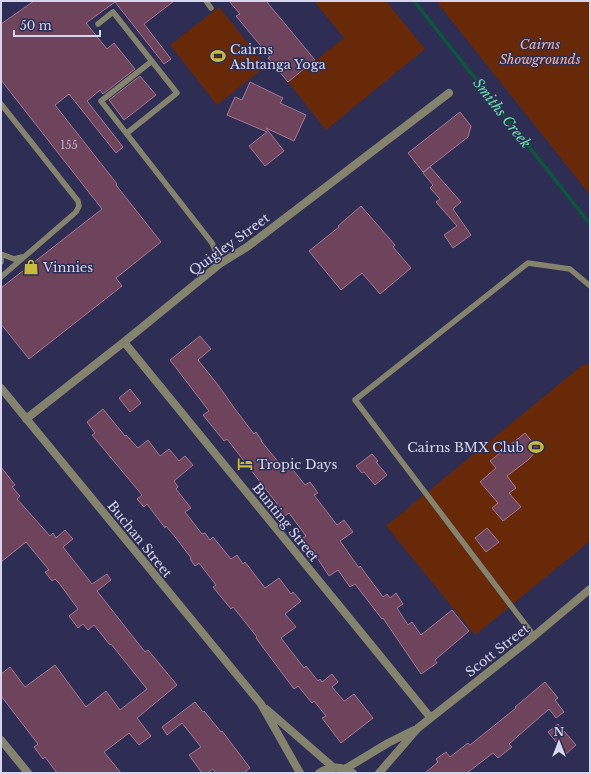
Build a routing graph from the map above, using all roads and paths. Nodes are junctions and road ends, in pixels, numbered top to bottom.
1 (206, 1) edge
2 (211, 8) dead end
3 (98, 24) dead end
4 (152, 61) junction
5 (449, 94) dead end
6 (1, 104) edge
7 (127, 133) junction
8 (1, 254) edge
9 (24, 257) junction
10 (1, 259) edge
11 (1, 262) edge
12 (221, 263) junction
13 (1, 277) edge
14 (590, 286) edge
15 (124, 342) junction
16 (1, 388) edge
17 (26, 419) junction
18 (590, 589) edge
19 (534, 636) junction
20 (261, 704) junction
21 (430, 717) junction
22 (418, 728) junction
23 (1, 740) edge
24 (334, 768) junction
25 (345, 769) junction
26 (28, 773) edge
27 (300, 773) edge
28 (319, 773) edge
29 (353, 773) edge
30 (379, 773) edge

1 - 2 lane
3 - 4 lane
4 - 7 lane
4 - 7 lane
5 - 12 street, Quigley Street
6 - 9 lane
7 - 12 lane
8 - 9 lane
9 - 13 lane
10 - 11 lane
12 - 15 street, Quigley Street
14 - 19 lane
15 - 17 street, Quigley Street
15 - 21 street, Bunting Street
16 - 17 street, Buchan Street
17 - 20 street, Buchan Street
18 - 19 street, Scott Street
19 - 21 street, Scott Street
20 - 24 street, Buchan Street
20 - 27 street, Buchan Street
21 - 22 street, Scott Street
22 - 25 street, Scott Street
22 - 30 street, Scott Street
23 - 26 street
24 - 25 street
24 - 28 street
25 - 29 street

